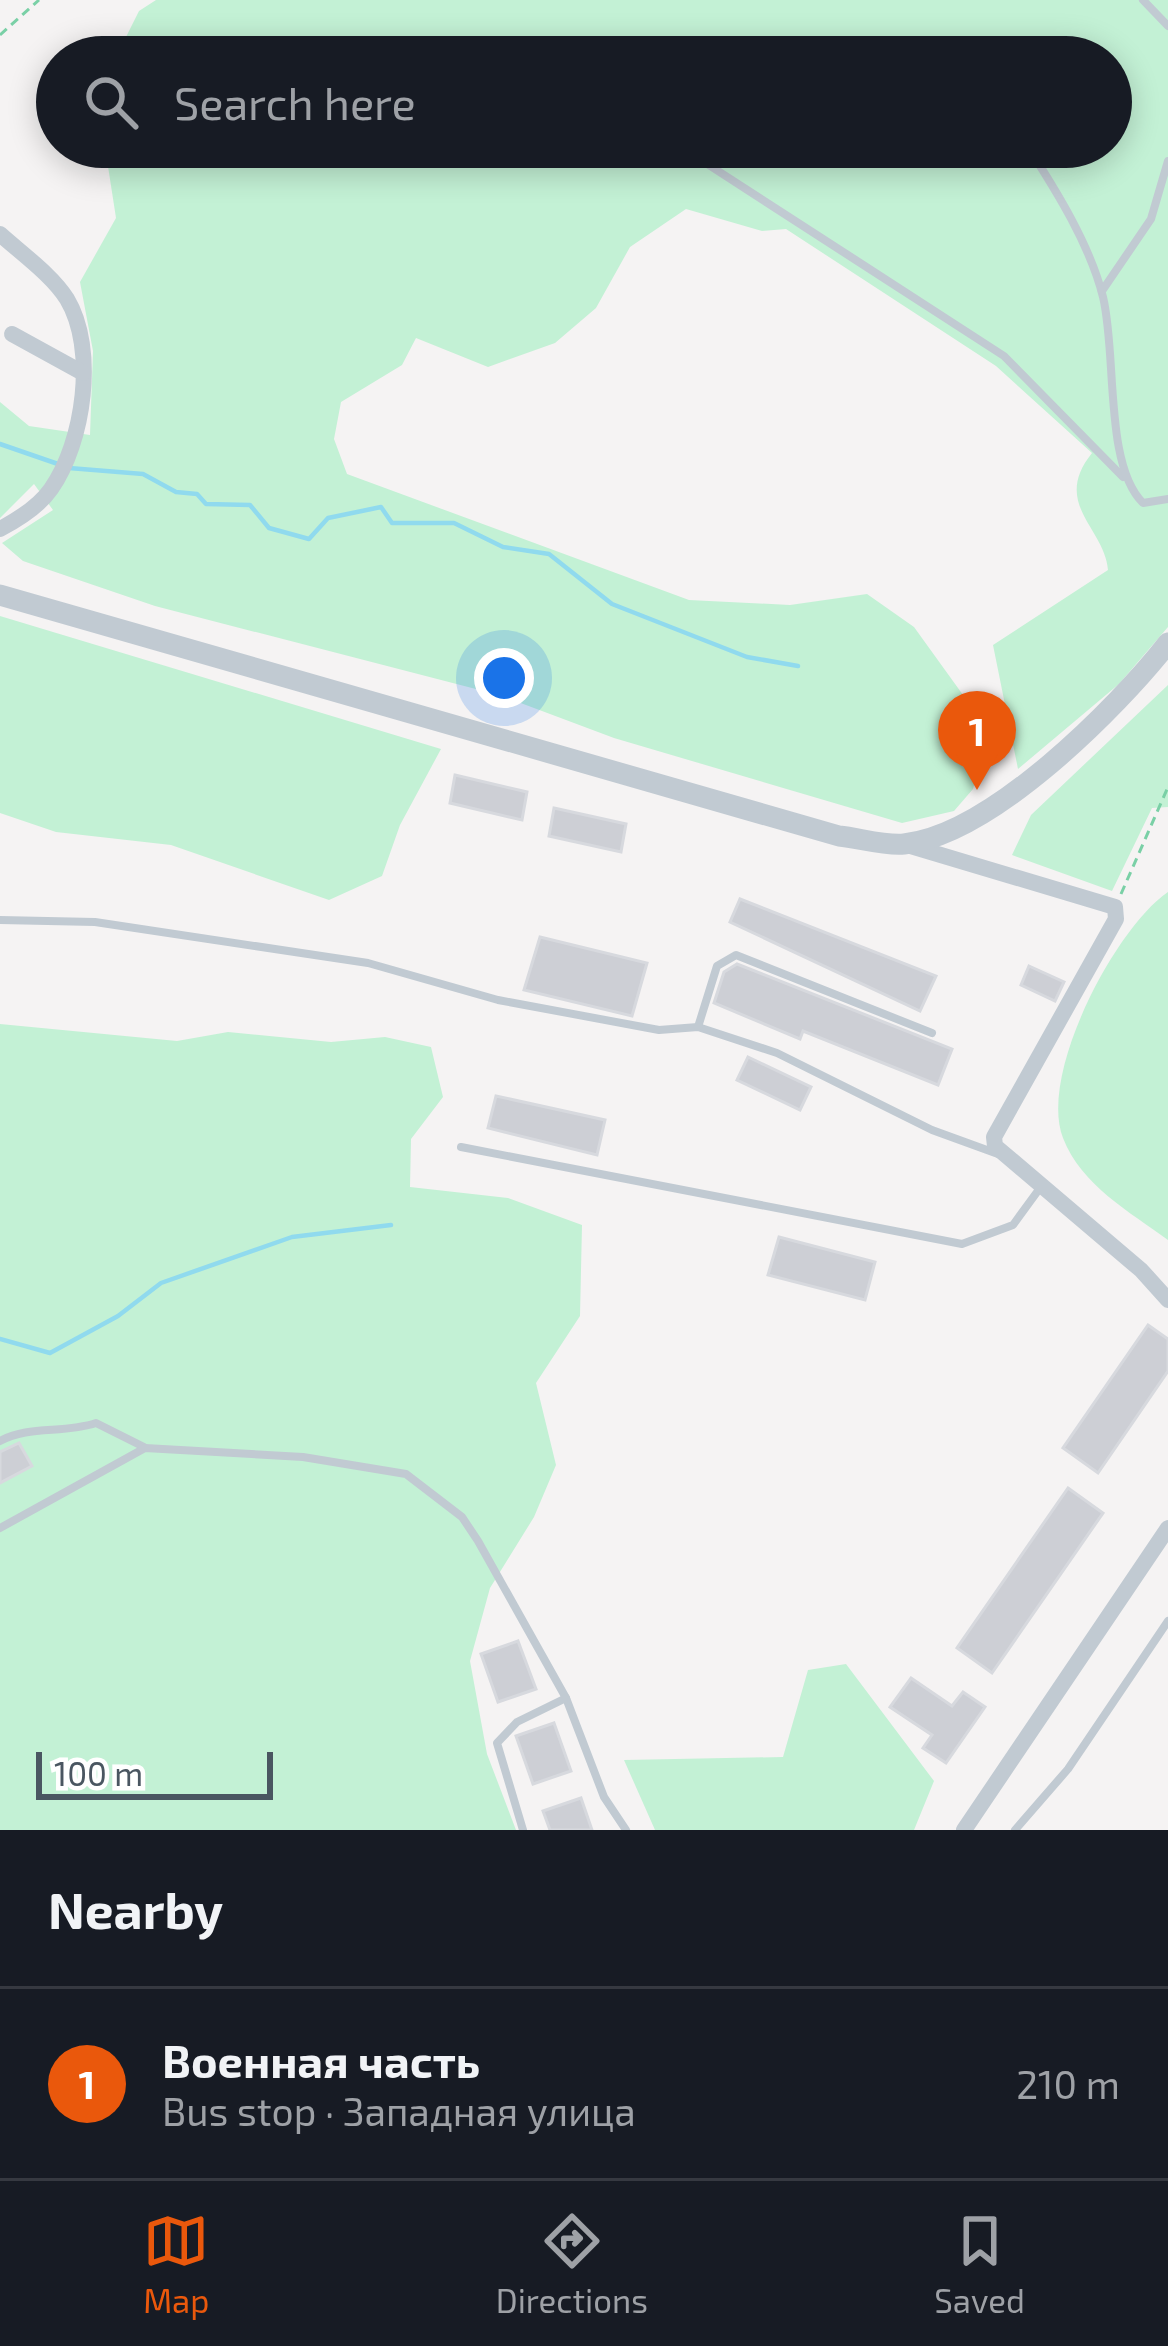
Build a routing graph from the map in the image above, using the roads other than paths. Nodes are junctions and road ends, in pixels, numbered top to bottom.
1 (1143, 0) edge
2 (1168, 26) edge
3 (1168, 161) edge
4 (713, 168) edge
5 (1041, 168) edge
6 (0, 234) edge
7 (1102, 292) junction
8 (12, 334) dead end
9 (83, 373) junction
10 (1123, 477) junction
11 (1168, 499) edge
12 (0, 530) edge
13 (0, 595) edge
14 (1168, 643) edge
15 (904, 844) junction
16 (0, 920) edge
17 (698, 1027) junction
18 (932, 1033) dead end
19 (461, 1147) dead end
20 (1000, 1155) junction
21 (1040, 1187) junction
22 (1168, 1300) edge
23 (0, 1441) edge
24 (145, 1448) junction
25 (0, 1528) edge
26 (1168, 1528) edge
27 (1168, 1621) edge
28 (566, 1699) junction
29 (524, 1830) edge
30 (626, 1830) edge
31 (964, 1830) edge
32 (1015, 1830) edge

1 - 2 lane
3 - 7 lane
4 - 10 lane
5 - 7 lane
6 - 9 street
7 - 10 lane
8 - 9 street
9 - 12 street
10 - 11 lane
13 - 15 street
14 - 15 street
15 - 20 street
16 - 17 lane
17 - 18 lane
17 - 20 lane
19 - 21 lane
20 - 21 street
21 - 22 street
23 - 24 lane
24 - 25 lane
24 - 28 lane
26 - 31 street
27 - 32 lane
28 - 29 lane
28 - 30 lane

